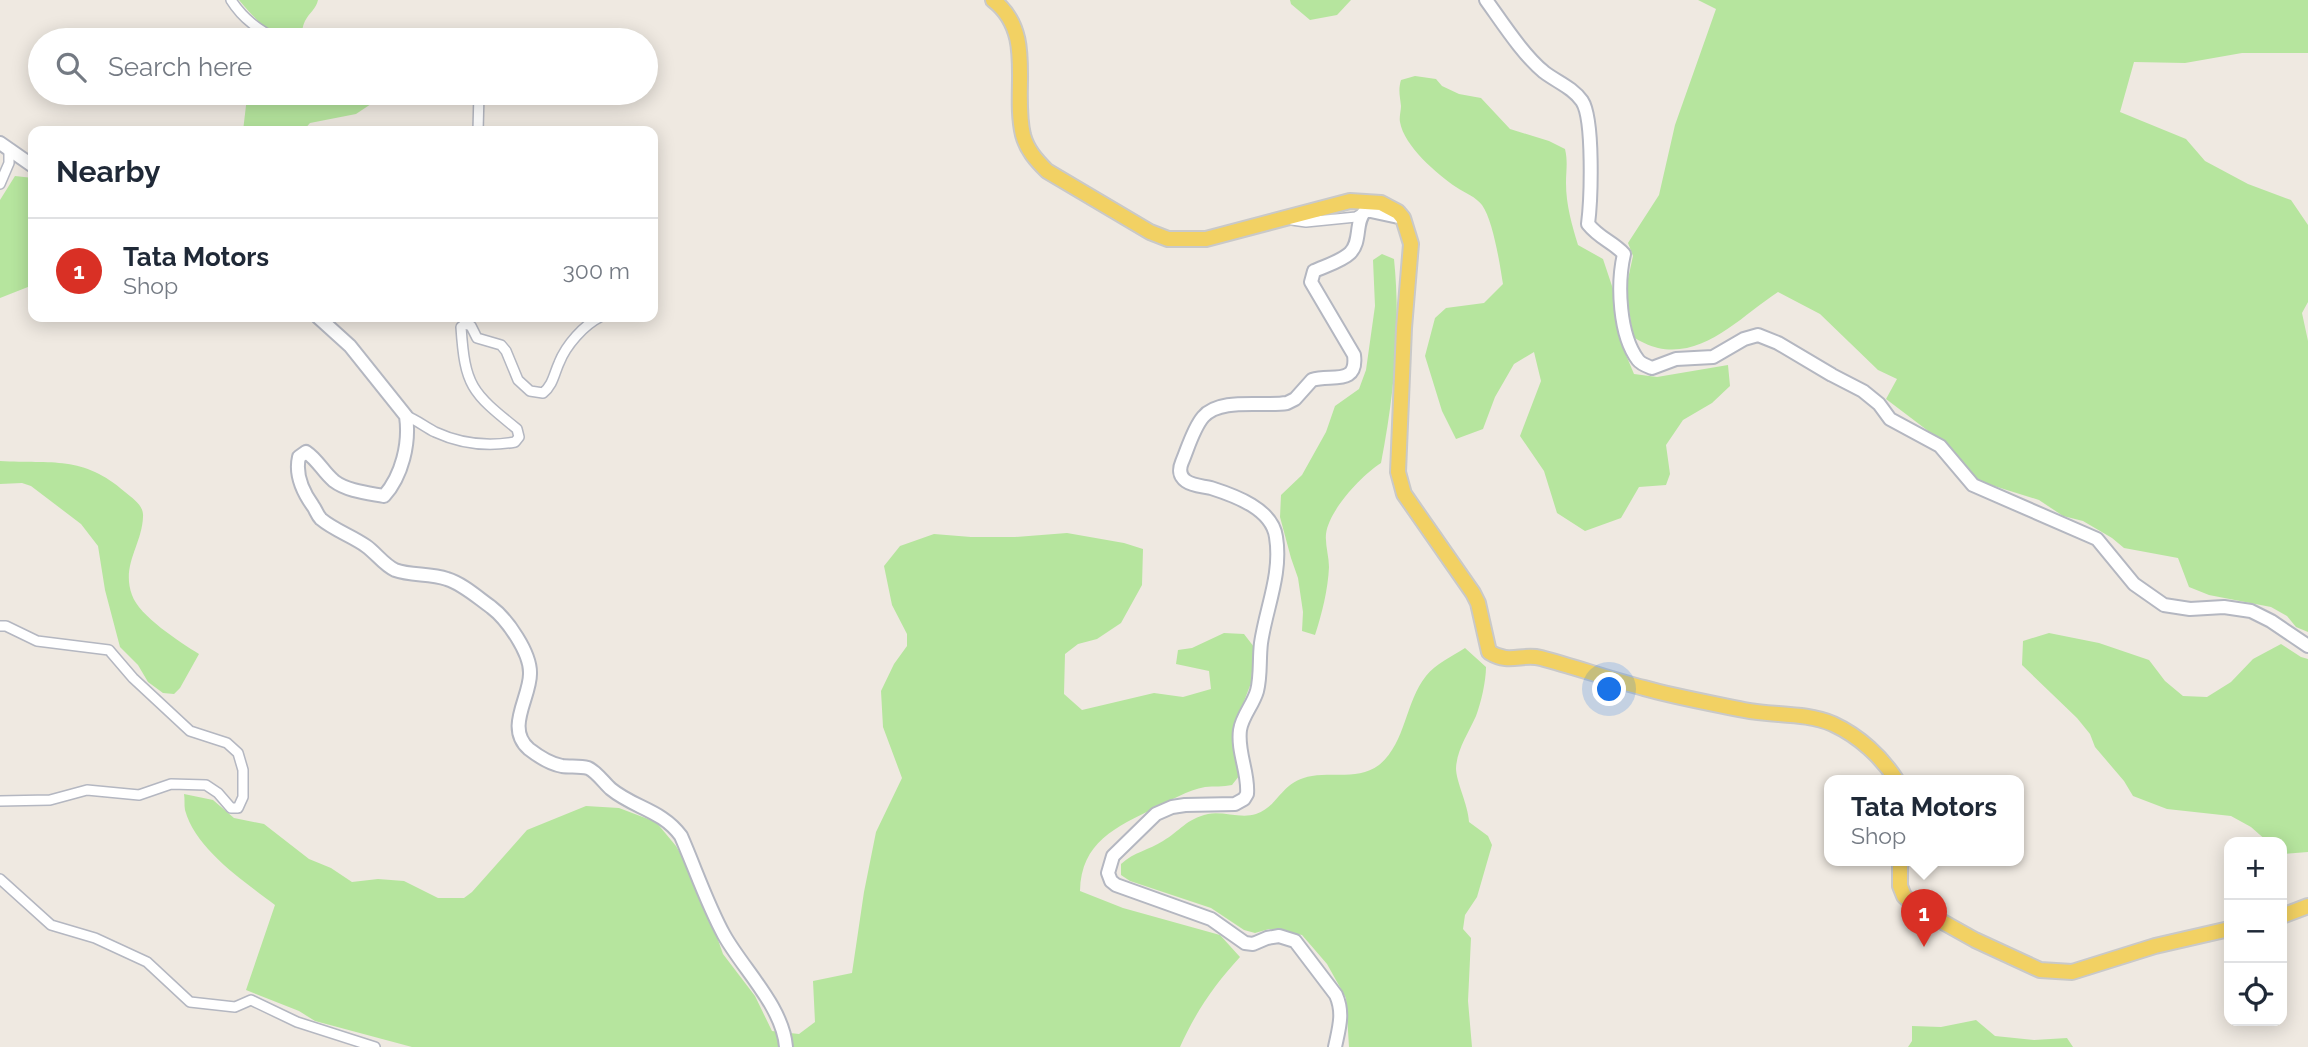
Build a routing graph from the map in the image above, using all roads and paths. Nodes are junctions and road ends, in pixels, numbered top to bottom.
1 (231, 0) edge
2 (993, 0) edge
3 (1486, 0) edge
4 (256, 28) edge
5 (479, 105) edge
6 (478, 126) edge
7 (4, 146) edge
8 (28, 163) edge
9 (0, 184) edge
10 (1363, 213) junction
11 (1282, 218) junction
12 (1402, 218) junction
13 (324, 322) edge
14 (589, 322) edge
15 (406, 416) junction
16 (0, 625) edge
17 (2308, 646) edge
18 (1893, 775) edge
19 (0, 801) edge
20 (1900, 866) edge
21 (0, 879) edge
22 (2308, 906) edge
23 (2287, 914) edge
24 (2224, 930) edge
25 (375, 1047) edge
26 (786, 1047) edge
27 (1335, 1047) edge

1 - 4 street
2 - 11 main road
3 - 17 street
5 - 6 street
7 - 8 street
7 - 9 street
10 - 11 street
10 - 12 street
10 - 27 street
11 - 12 main road
12 - 18 main road
13 - 15 street
14 - 15 street
15 - 26 street
16 - 19 street
20 - 24 main road
21 - 25 street
22 - 23 main road

